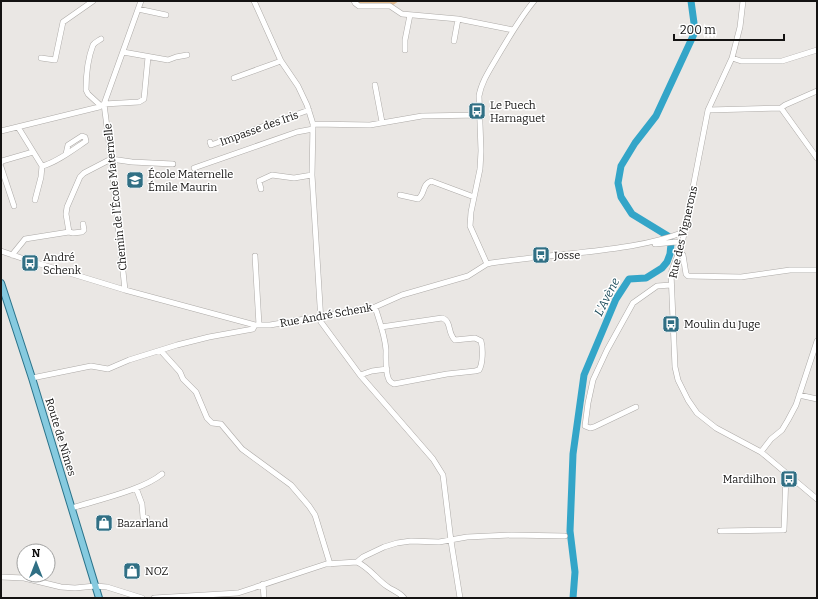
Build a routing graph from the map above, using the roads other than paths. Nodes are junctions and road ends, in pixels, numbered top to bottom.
1 (92, 1) edge
2 (141, 1) edge
3 (254, 1) edge
4 (354, 1) edge
5 (534, 1) edge
6 (743, 1) edge
7 (138, 9) junction
8 (166, 15) dead end
9 (410, 15) junction
10 (458, 19) junction
11 (513, 30) junction
12 (101, 39) dead end
13 (454, 41) dead end
14 (405, 50) dead end
15 (817, 50) edge
16 (123, 52) junction
17 (187, 55) dead end
18 (148, 57) junction
19 (41, 58) dead end
20 (732, 58) junction
21 (281, 61) junction
22 (234, 78) dead end
23 (375, 85) dead end
24 (817, 90) edge
25 (102, 105) junction
26 (781, 108) junction
27 (309, 110) junction
28 (708, 110) junction
29 (480, 115) junction
30 (382, 122) junction
31 (313, 126) junction
32 (18, 127) junction
33 (1, 131) edge
34 (210, 142) dead end
35 (34, 152) junction
36 (66, 154) dead end
37 (817, 158) edge
38 (111, 159) junction
39 (1, 163) edge
40 (173, 164) dead end
41 (42, 166) junction
42 (1, 167) edge
43 (194, 168) dead end
44 (312, 175) junction
45 (261, 189) dead end
46 (400, 195) dead end
47 (474, 197) junction
48 (35, 200) dead end
49 (14, 206) dead end
50 (83, 224) dead end
51 (69, 232) junction
52 (684, 232) junction
53 (664, 241) junction
54 (682, 244) junction
55 (1, 251) edge
56 (679, 252) junction
57 (1, 255) edge
58 (12, 255) junction
59 (255, 256) dead end
60 (487, 264) junction
61 (817, 270) edge
62 (1, 283) edge
63 (671, 285) junction
64 (125, 290) junction
65 (375, 307) junction
66 (320, 316) junction
67 (257, 325) junction
68 (381, 327) junction
69 (817, 341) edge
70 (161, 350) junction
71 (387, 369) junction
72 (360, 375) junction
73 (32, 378) junction
74 (799, 395) junction
75 (817, 399) edge
76 (636, 407) dead end
77 (761, 452) junction
78 (162, 474) dead end
79 (786, 474) junction
80 (136, 488) junction
81 (817, 499) edge
82 (72, 508) junction
83 (147, 518) dead end
84 (720, 531) dead end
85 (565, 536) dead end
86 (451, 541) junction
87 (357, 562) junction
88 (330, 564) junction
89 (1, 577) edge
90 (263, 584) junction
91 (96, 586) junction
92 (99, 598) edge
93 (142, 598) edge
94 (154, 598) edge
95 (264, 598) edge
96 (404, 598) edge
97 (460, 598) edge

1 - 19 street
2 - 7 street
3 - 21 street
4 - 9 street
5 - 11 street
6 - 20 street, Rue des Vignerons
7 - 8 street
7 - 16 street
9 - 10 street
9 - 14 street
10 - 11 street
10 - 13 street
11 - 29 street
12 - 25 street
15 - 20 street
16 - 18 street
16 - 25 street
17 - 18 street
18 - 25 street
20 - 28 street, Rue des Vignerons
21 - 22 street
21 - 27 street
23 - 30 street
24 - 26 street
25 - 32 street
25 - 38 street, Chemin de l'École Maternelle
26 - 28 street
26 - 37 street
27 - 31 street
27 - 34 street, Impasse des Iris
28 - 52 street, Rue des Vignerons
29 - 30 street
29 - 47 street
30 - 31 street
31 - 43 street
31 - 44 street
32 - 33 street
32 - 35 street
35 - 39 street
35 - 41 street
36 - 41 street
38 - 40 street
38 - 51 street
38 - 64 street, Chemin de l'École Maternelle
41 - 48 street
42 - 49 street
44 - 45 street
44 - 66 street
46 - 47 street
47 - 60 street
50 - 51 street
51 - 58 street
52 - 53 street, Rue André Schenk
52 - 54 street, Rue des Vignerons
53 - 54 street, Rue André Schenk
53 - 60 street, Rue André Schenk
54 - 56 street, Rue des Vignerons
55 - 58 street, Rue André Schenk
56 - 61 street
56 - 63 street, Rue des Vignerons
57 - 58 street, Rue André Schenk
58 - 64 street, Rue André Schenk
59 - 67 street
60 - 65 street, Rue André Schenk
62 - 73 main road, Route de Nîmes
63 - 76 street
63 - 77 street, Rue des Vignerons
64 - 67 street, Rue André Schenk
65 - 66 street, Rue André Schenk
65 - 68 street
66 - 67 street, Rue André Schenk
66 - 72 street
67 - 70 street
68 - 71 street
68 - 71 street
69 - 74 street
70 - 73 street
70 - 88 street
71 - 72 street
72 - 86 street
73 - 82 main road, Route de Nîmes
74 - 75 street
74 - 77 street
77 - 79 street, Rue des Vignerons
78 - 80 street
79 - 81 street, Rue des Vignerons
79 - 84 street
80 - 82 street
80 - 83 street
82 - 91 main road, Route de Nîmes
85 - 86 street
86 - 87 street
86 - 97 street
87 - 88 street
87 - 96 street
88 - 90 street
89 - 91 street
90 - 94 street
90 - 95 street
91 - 92 main road, Route de Nîmes
91 - 93 street

